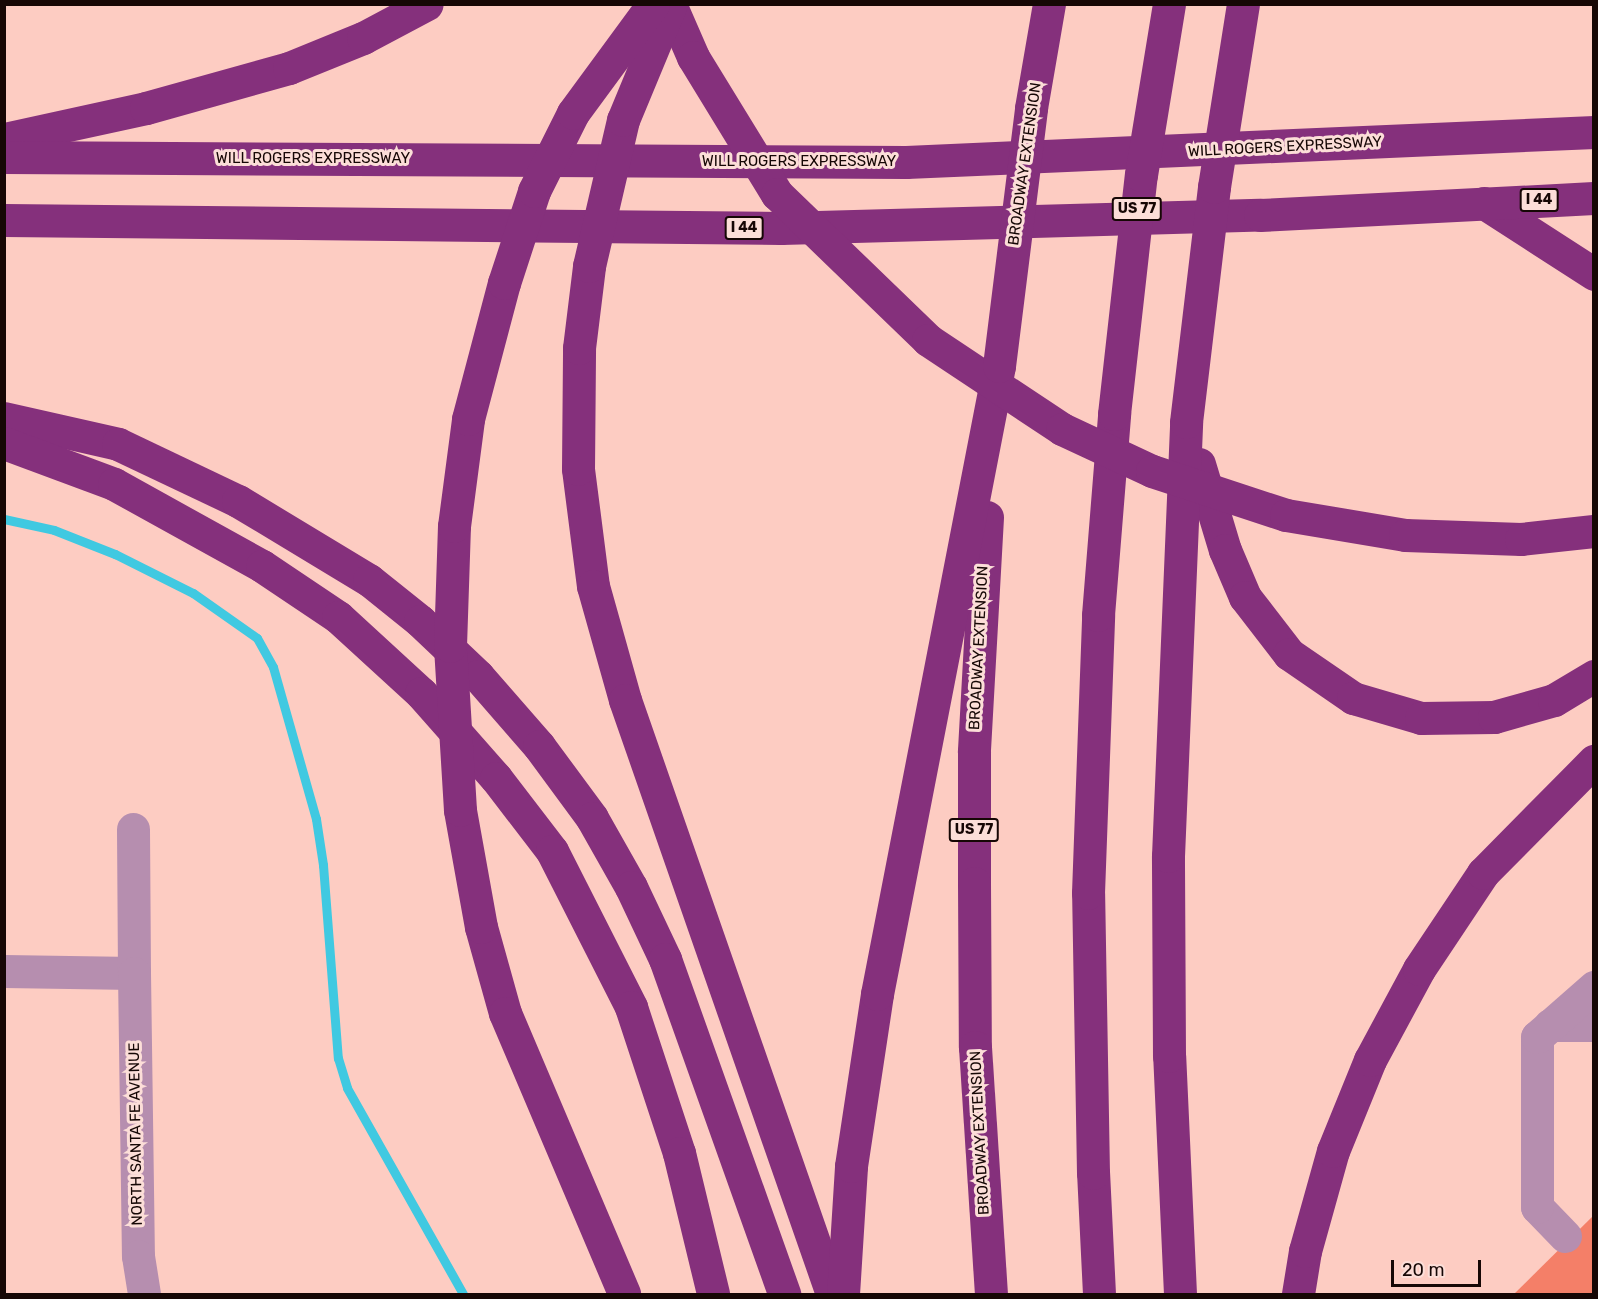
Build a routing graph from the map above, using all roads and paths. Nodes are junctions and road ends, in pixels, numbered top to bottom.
1 (427, 4) edge
2 (653, 4) edge
3 (670, 4) edge
4 (1049, 4) edge
5 (1169, 4) edge
6 (1243, 4) edge
7 (1593, 113) edge
8 (1593, 132) edge
9 (1545, 134) junction
10 (4, 140) edge
11 (4, 157) edge
12 (1593, 198) edge
13 (1484, 203) junction
14 (4, 220) edge
15 (1593, 274) edge
16 (999, 366) junction
17 (4, 418) edge
18 (1186, 422) junction
19 (4, 443) edge
20 (1593, 531) edge
21 (1593, 676) edge
22 (1593, 761) edge
23 (134, 829) dead end
24 (4, 970) edge
25 (134, 973) junction
26 (1593, 987) edge
27 (1550, 1025) junction
28 (1593, 1025) edge
29 (1565, 1236) dead end
30 (144, 1294) edge
31 (624, 1294) edge
32 (713, 1294) edge
33 (784, 1294) edge
34 (832, 1294) edge
35 (843, 1294) edge
36 (991, 1294) edge
37 (1099, 1294) edge
38 (1180, 1294) edge
39 (1298, 1294) edge

1 - 10 highway
2 - 31 highway, bridge
3 - 20 highway, bridge
3 - 34 highway, bridge
4 - 16 highway, BROADWAY EXTENSION / US 77, bridge
5 - 37 highway, US 77, bridge
6 - 18 highway, bridge
7 - 9 highway
8 - 9 highway, WILL ROGERS EXPRESSWAY
9 - 11 highway, WILL ROGERS EXPRESSWAY
12 - 13 highway, I 44
13 - 14 highway, I 44
13 - 15 highway
16 - 35 highway
16 - 36 highway, BROADWAY EXTENSION / US 77
17 - 33 highway
18 - 21 highway
18 - 38 highway
19 - 32 highway
22 - 39 highway
23 - 25 street, NORTH SANTA FE AVENUE
24 - 25 street
25 - 30 street, NORTH SANTA FE AVENUE
26 - 27 street
27 - 28 street
27 - 29 street

